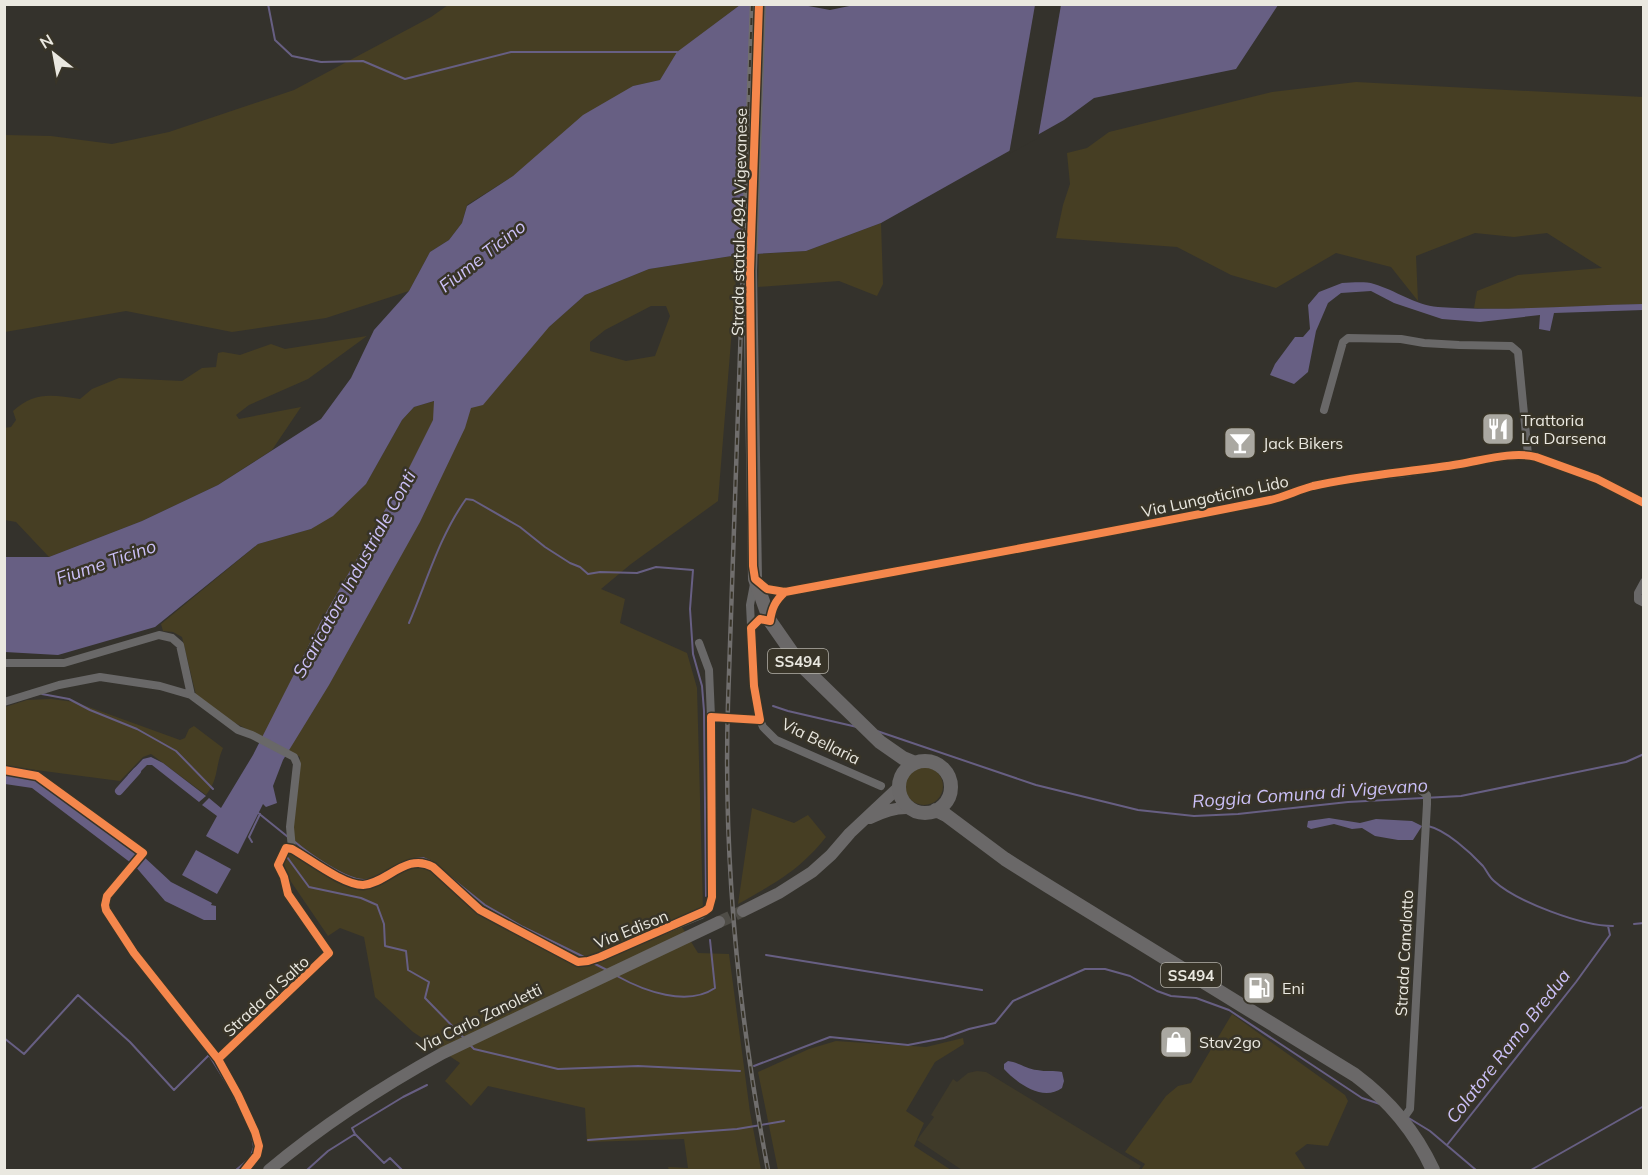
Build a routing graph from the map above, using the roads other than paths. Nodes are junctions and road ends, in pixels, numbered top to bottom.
1 (759, 4) edge
2 (1324, 410) dead end
3 (1528, 455) junction
4 (1644, 503) edge
5 (754, 579) junction
6 (1644, 582) edge
7 (785, 592) junction
8 (1644, 603) edge
9 (750, 617) junction
10 (768, 617) junction
11 (751, 628) junction
12 (699, 643) dead end
13 (4, 663) edge
14 (191, 695) junction
15 (4, 702) edge
16 (711, 717) junction
17 (760, 720) junction
18 (880, 742) junction
19 (915, 763) junction
20 (899, 783) junction
21 (881, 786) dead end
22 (949, 795) junction
23 (1425, 795) dead end
24 (910, 808) junction
25 (936, 810) junction
26 (861, 823) junction
27 (291, 842) junction
28 (986, 845) junction
29 (743, 911) tunnel mouth
30 (718, 922) tunnel mouth
31 (134, 954) dead end
32 (218, 1059) junction
33 (1401, 1115) junction
34 (244, 1170) edge
35 (269, 1170) edge
36 (1433, 1170) edge

1 - 5 main road, Strada statale 494 Vigevanese / SS494
2 - 3 street
3 - 4 street, Via Lungoticino Lido
3 - 7 street, Via Lungoticino Lido
5 - 7 street
5 - 9 street, Via Bellaria
5 - 10 main road, SS494
6 - 8 street
7 - 10 street
9 - 10 street
9 - 11 street, Via Bellaria
10 - 11 street
10 - 18 main road, SS494
11 - 17 street, Via Bellaria
12 - 16 street, Via Edison
13 - 14 street
14 - 15 street
14 - 27 street
16 - 17 street
16 - 27 street, Via Edison
17 - 21 street, Via Bellaria
18 - 19 main road, SS494
18 - 20 main road, SS494
19 - 20 main road
19 - 22 main road, SS494
20 - 24 main road, SS494
20 - 26 main road
22 - 25 main road
22 - 28 main road, SS494
23 - 33 street, Strada Canalotto
24 - 25 main road, SS494
24 - 26 main road
25 - 28 main road, SS494
26 - 29 main road
27 - 32 street, Strada al Salto
28 - 33 main road, SS494
30 - 35 main road, Via Carlo Zanoletti
31 - 32 street
32 - 34 street, Strada al Salto
33 - 36 main road, SS494

